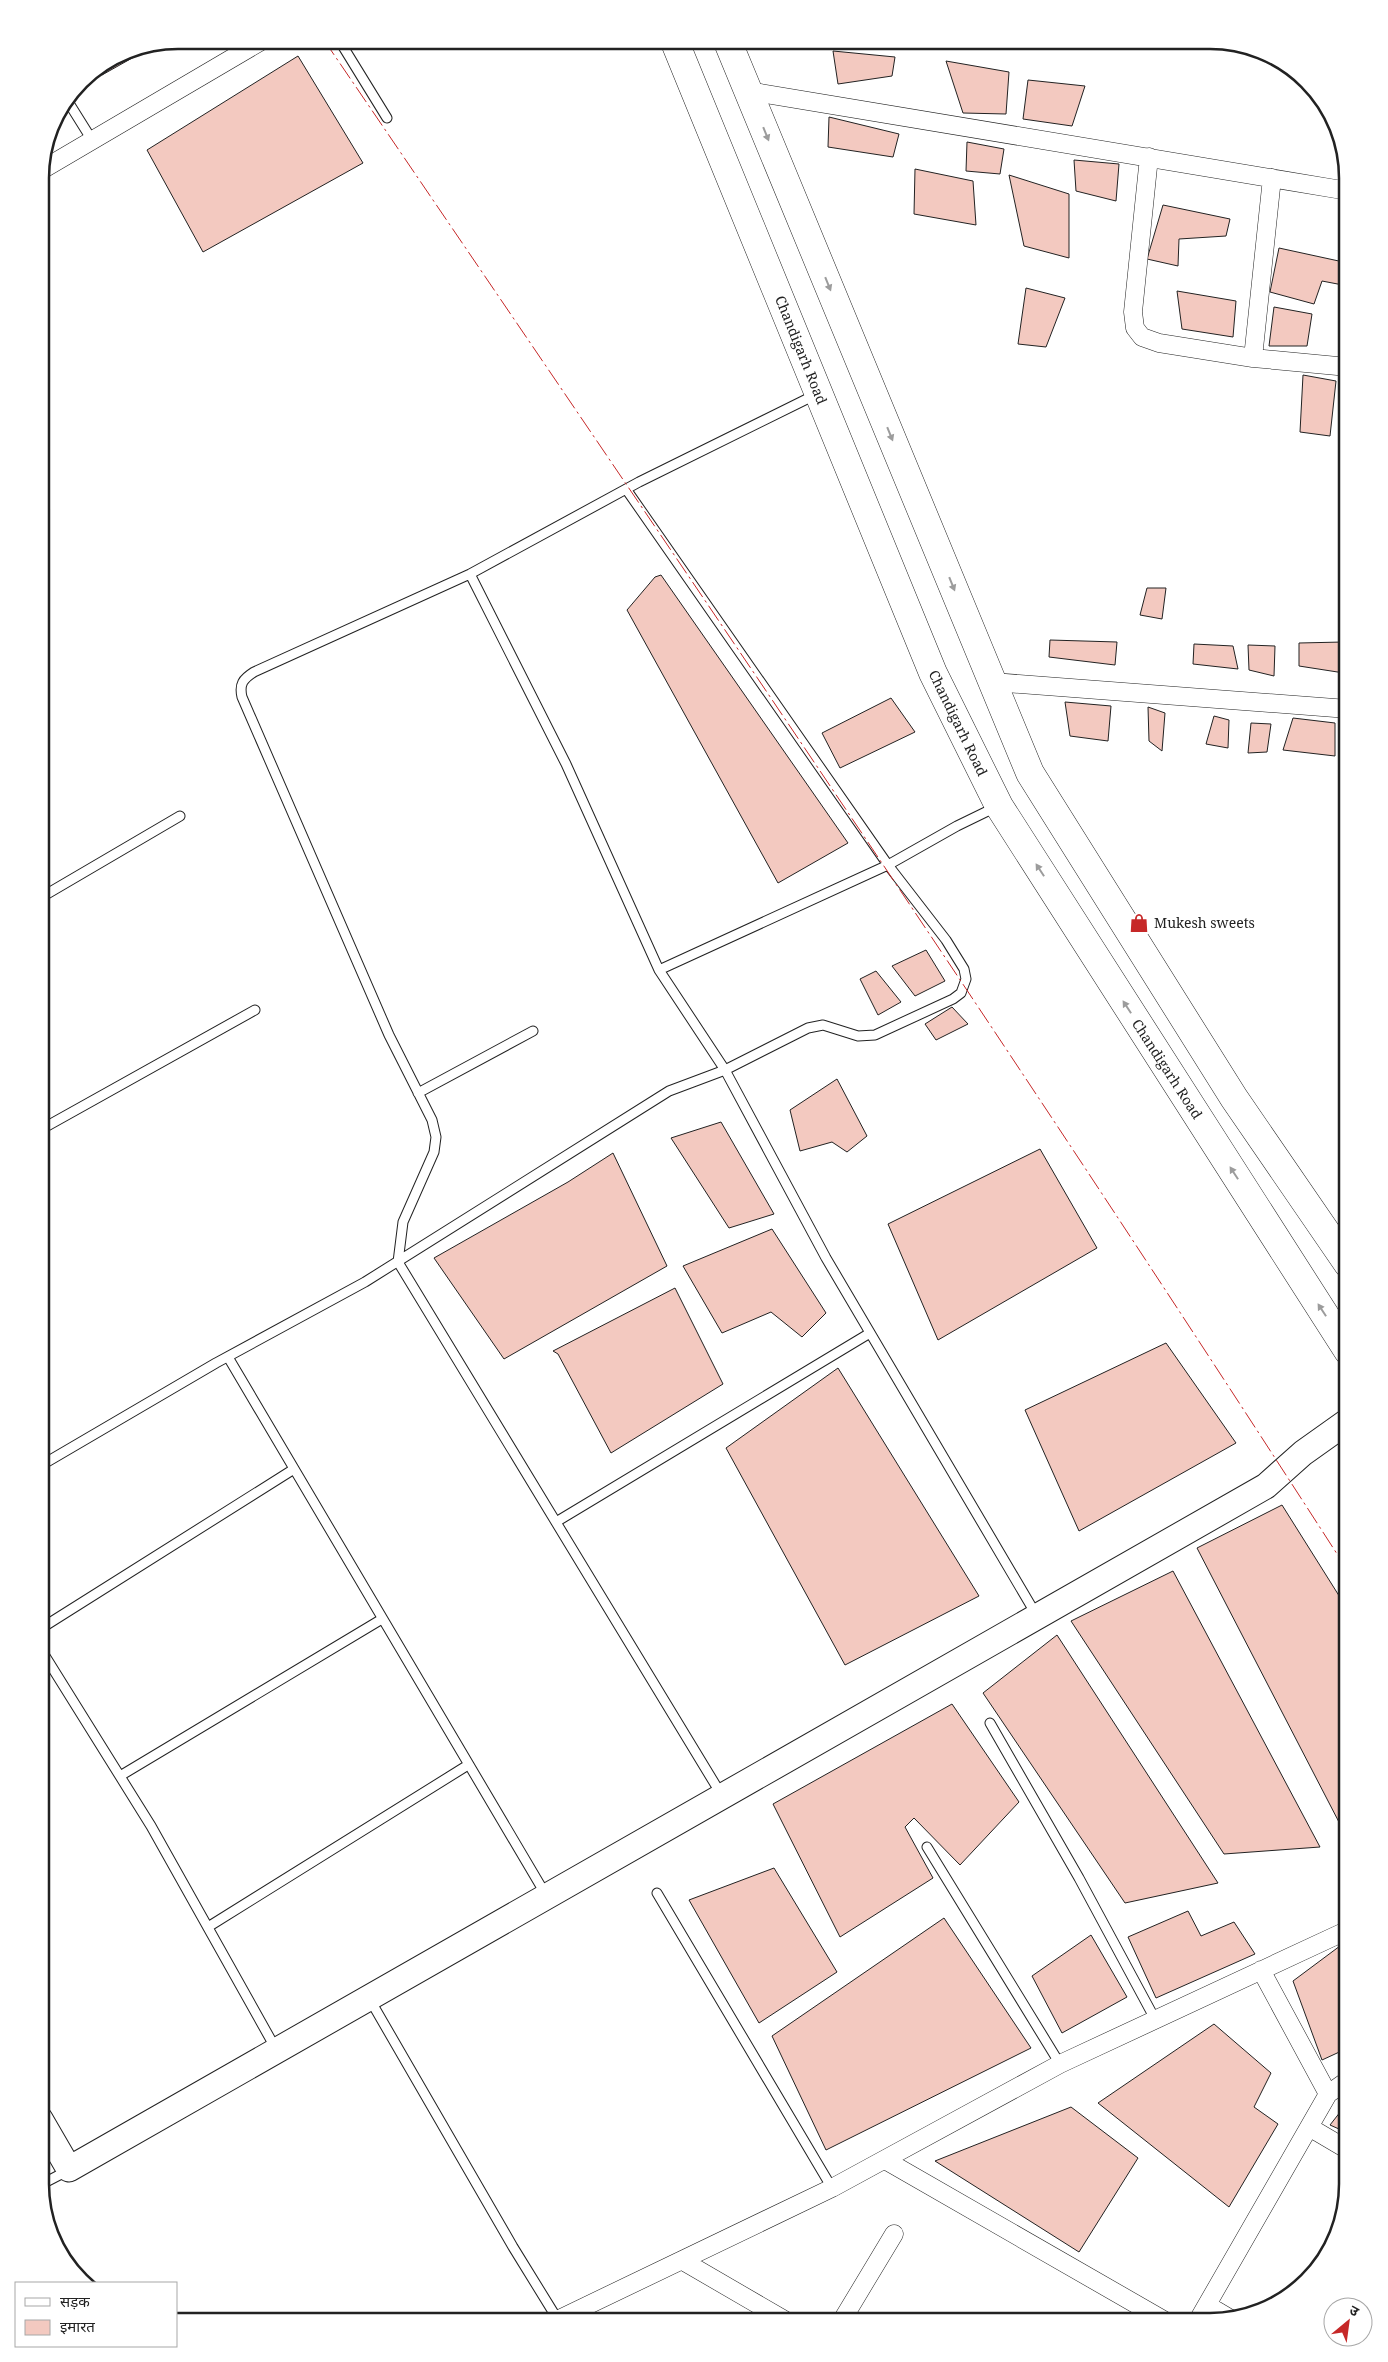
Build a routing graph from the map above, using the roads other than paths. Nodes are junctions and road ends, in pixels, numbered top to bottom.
1 (248, 49) edge
2 (345, 49) edge
3 (678, 49) edge
4 (731, 49) edge
5 (748, 91) junction
6 (71, 106) edge
7 (388, 118) dead end
8 (92, 140) junction
9 (1149, 157) junction
10 (49, 165) edge
11 (1272, 178) junction
12 (1339, 189) edge
13 (1253, 358) junction
14 (1339, 367) edge
15 (819, 393) junction
16 (626, 489) junction
17 (470, 574) junction
18 (992, 682) junction
19 (1339, 708) edge
20 (998, 806) junction
21 (180, 816) dead end
22 (888, 865) junction
23 (49, 893) edge
24 (659, 970) junction
25 (255, 1010) dead end
26 (533, 1031) dead end
27 (725, 1070) junction
28 (418, 1092) junction
29 (49, 1125) edge
30 (1339, 1251) edge
31 (398, 1262) junction
32 (870, 1333) junction
33 (1339, 1337) edge
34 (228, 1357) junction
35 (1339, 1427) edge
36 (49, 1461) edge
37 (294, 1469) junction
38 (556, 1522) junction
39 (1038, 1616) junction
40 (382, 1619) junction
41 (49, 1623) edge
42 (49, 1662) edge
43 (990, 1723) dead end
44 (468, 1765) junction
45 (120, 1776) junction
46 (722, 1796) junction
47 (926, 1847) dead end
48 (657, 1893) dead end
49 (547, 1896) junction
50 (208, 1927) junction
51 (1339, 1934) edge
52 (1261, 1970) junction
53 (369, 1998) junction
54 (1155, 2019) junction
55 (277, 2050) junction
56 (1060, 2064) junction
57 (1339, 2086) edge
58 (1328, 2094) junction
59 (1309, 2127) junction
60 (49, 2135) edge
61 (1339, 2145) edge
62 (885, 2160) junction
63 (69, 2169) junction
64 (49, 2180) edge
65 (832, 2188) junction
66 (894, 2234) dead end
67 (683, 2261) junction
68 (1207, 2305) junction
69 (550, 2313) edge
70 (572, 2313) edge
71 (773, 2313) edge
72 (846, 2313) edge
73 (1151, 2313) edge
74 (1202, 2313) edge
75 (1220, 2313) edge

1 - 8 street
2 - 7 lane
3 - 15 main road, Chandigarh Road
4 - 5 main road
5 - 9 street
5 -> 18 main road
6 - 8 lane
8 - 10 street
9 - 11 street
9 - 13 street
11 - 12 street
11 - 13 street
13 - 14 street
15 - 16 lane
15 - 20 main road, Chandigarh Road
16 - 17 lane
16 - 22 lane
17 - 24 lane
17 - 28 lane
18 - 19 street
18 - 30 main road
20 - 22 lane
33 -> 20 main road, Chandigarh Road
21 - 23 lane
22 - 24 lane
22 - 27 lane
24 - 27 lane
25 - 29 lane
26 - 28 lane
27 - 31 lane
27 - 32 lane
28 - 31 lane
31 - 34 lane
31 - 38 lane
32 - 38 lane
32 - 39 lane
34 - 36 lane
34 - 37 lane
35 - 39 street
37 - 40 lane
37 - 41 lane
38 - 46 lane
39 - 46 street
40 - 44 lane
40 - 45 lane
42 - 45 lane
43 - 54 lane
44 - 49 lane
44 - 50 lane
45 - 50 lane
46 - 49 street
47 - 56 lane
48 - 65 lane
49 - 53 street
50 - 55 lane
51 - 52 street
52 - 54 street
52 - 58 street
53 - 55 street
53 - 69 lane
54 - 56 street
55 - 63 street
56 - 62 street
57 - 58 street
58 - 59 street
59 - 61 street
59 - 68 street
60 - 63 street
62 - 65 street
62 - 73 street
63 - 64 lane
65 - 67 street
66 - 72 street
67 - 70 street
67 - 71 street
68 - 74 street
68 - 75 street

